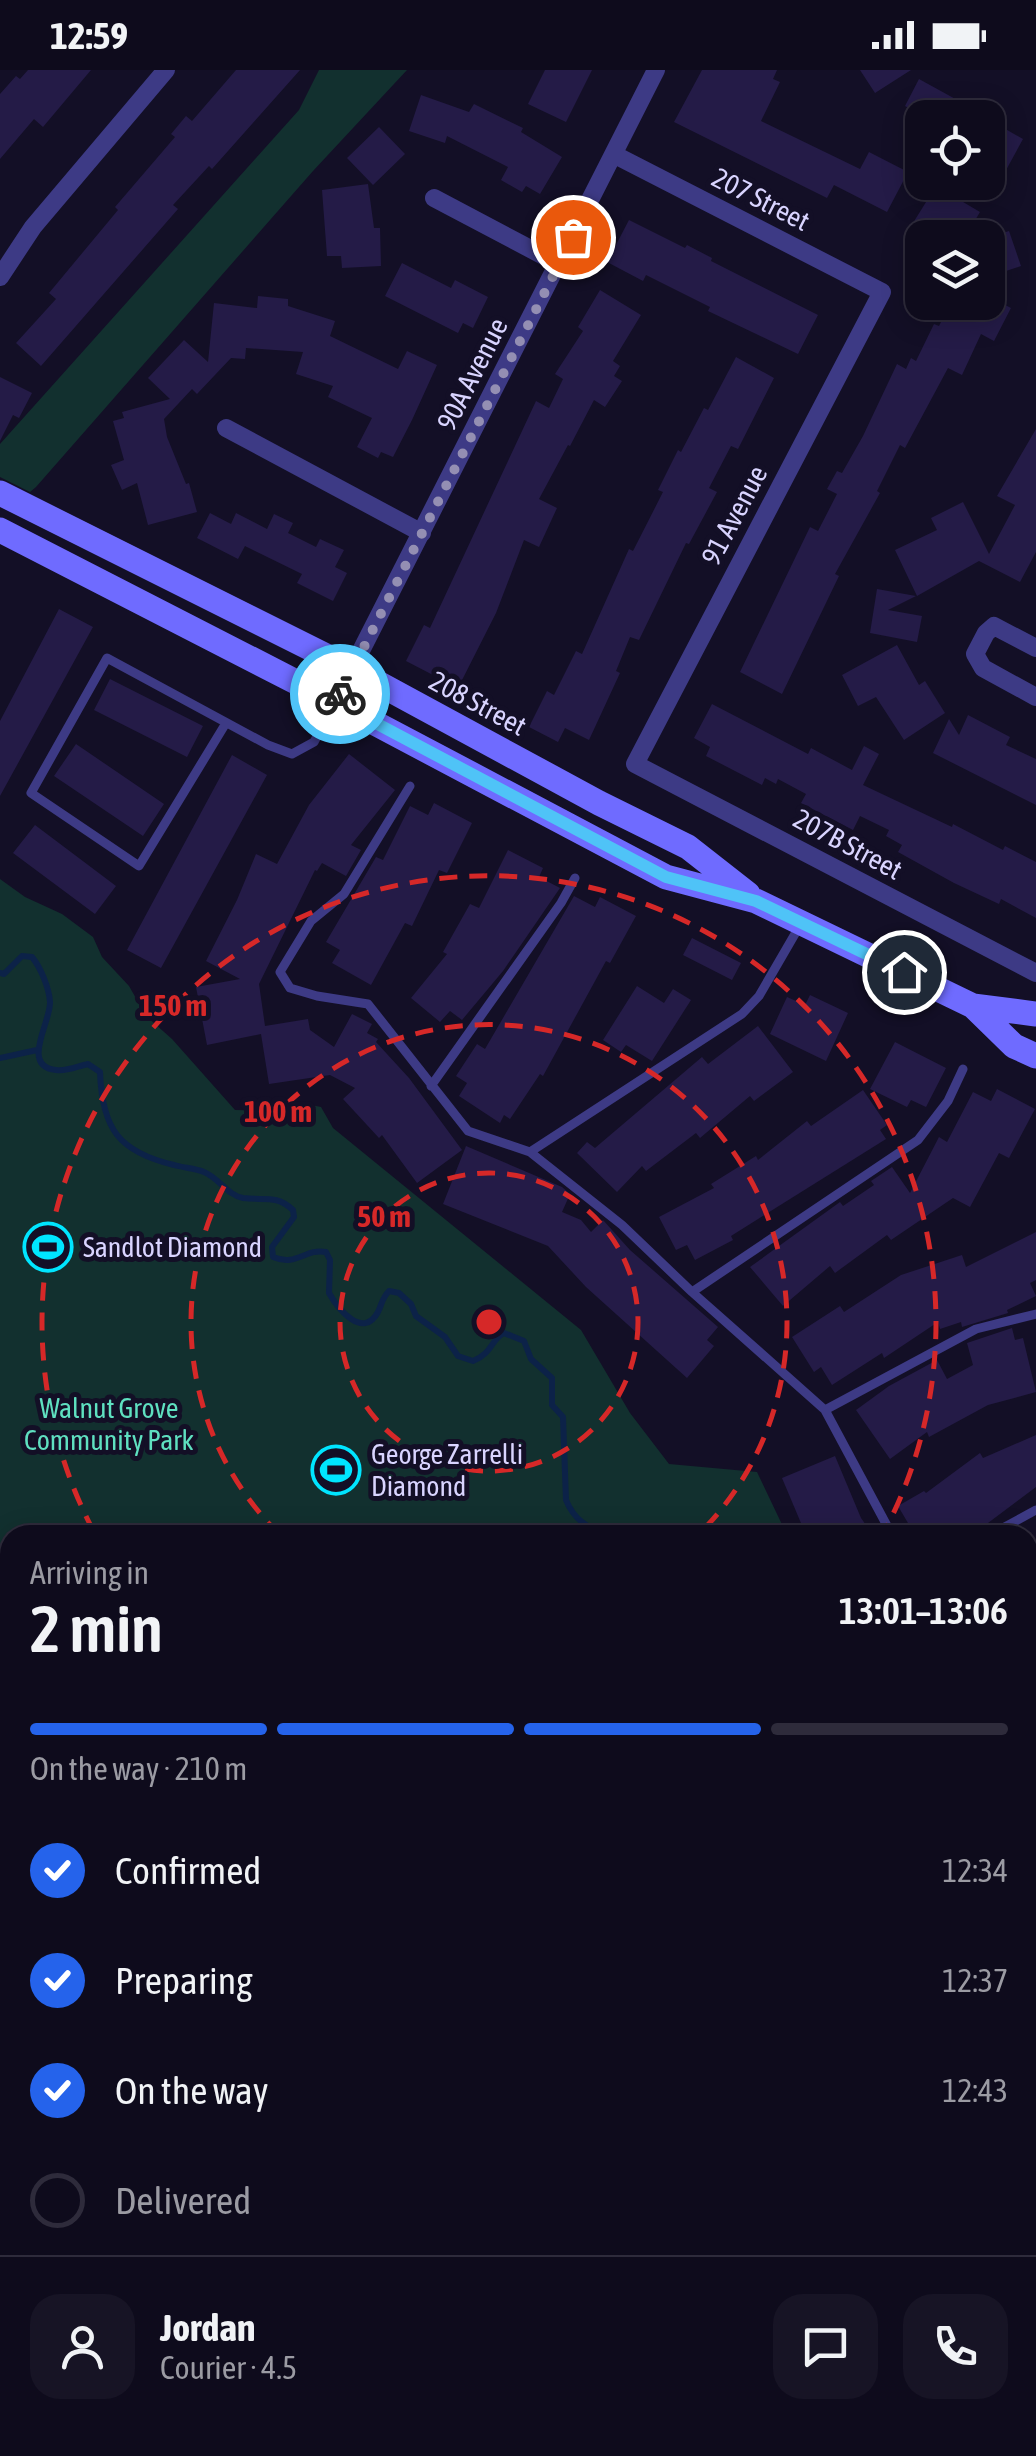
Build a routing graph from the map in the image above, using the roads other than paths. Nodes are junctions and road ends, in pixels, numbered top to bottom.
1 (166, 70) edge
2 (656, 70) edge
3 (615, 155) junction
4 (434, 198) dead end
5 (559, 264) junction
6 (0, 277) edge
7 (882, 292) joint
8 (226, 428) dead end
9 (0, 493) edge
10 (0, 530) edge
11 (422, 533) junction
12 (1036, 647) edge
13 (352, 669) junction
14 (1036, 697) edge
15 (336, 702) junction
16 (226, 722) junction
17 (635, 764) joint
18 (410, 786) dead end
19 (575, 878) dead end
20 (756, 901) junction
21 (802, 923) junction
22 (1036, 973) edge
23 (973, 1006) junction
24 (1036, 1014) edge
25 (1036, 1056) edge
26 (964, 1069) dead end
27 (431, 1086) junction
28 (530, 1152) junction
29 (692, 1292) junction
30 (1036, 1314) edge
31 (825, 1410) junction
32 (1036, 1510) edge
33 (887, 1525) edge
34 (1008, 1525) edge

1 - 6 street
2 - 3 street, 90A Avenue
3 - 5 street, 90A Avenue
3 - 7 street, 207 Street
4 - 5 street
5 - 11 street, 90A Avenue
7 - 17 street, 91 Avenue
8 - 11 street
9 - 13 main road, 208 Street
10 - 15 main road, 208 Street
11 - 13 street, 90A Avenue
12 - 14 street
13 - 15 street, 90A Avenue
13 - 20 main road, 208 Street
15 - 16 lane
15 - 20 main road, 208 Street
16 - 16 lane
17 - 22 street, 207B Street
18 - 27 lane
19 - 27 lane
20 - 21 main road, 208 Street
21 - 23 main road, 208 Street
21 - 28 lane
23 - 24 main road, 208 Street
23 - 25 main road, 208 Street
26 - 29 lane
27 - 28 lane
28 - 29 lane
29 - 31 lane
30 - 31 lane
31 - 33 lane
32 - 34 lane

